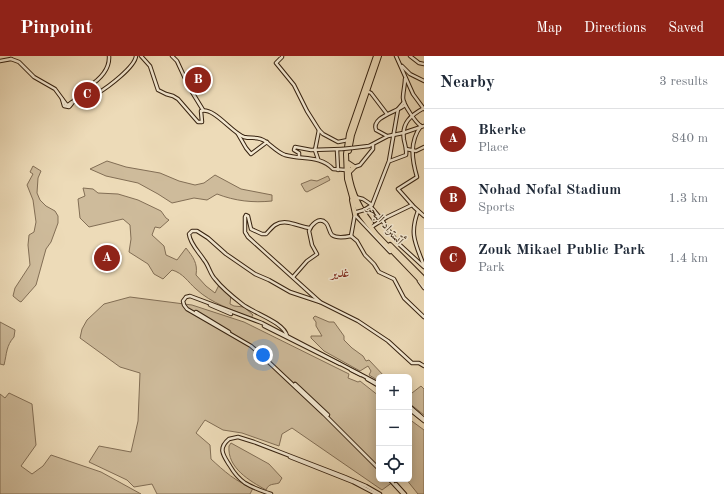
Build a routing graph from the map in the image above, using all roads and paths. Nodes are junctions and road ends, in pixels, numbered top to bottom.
1 (109, 56) edge
2 (172, 56) edge
3 (282, 56) edge
4 (378, 56) edge
5 (396, 56) edge
6 (410, 56) edge
7 (12, 57) edge
8 (136, 57) edge
9 (141, 57) edge
10 (0, 61) edge
11 (399, 63) junction
12 (424, 64) edge
13 (406, 76) junction
14 (424, 82) edge
15 (409, 84) junction
16 (405, 86) junction
17 (88, 87) junction
18 (367, 91) junction
19 (404, 104) junction
20 (424, 108) edge
21 (203, 110) junction
22 (398, 110) junction
23 (387, 114) junction
24 (412, 115) junction
25 (422, 126) edge
26 (319, 130) junction
27 (236, 132) junction
28 (403, 133) junction
29 (394, 135) junction
30 (388, 136) junction
31 (348, 140) junction
32 (267, 142) junction
33 (372, 145) junction
34 (424, 147) edge
35 (406, 149) junction
36 (315, 150) junction
37 (337, 150) junction
38 (412, 151) junction
39 (299, 156) junction
40 (318, 160) junction
41 (390, 160) junction
42 (348, 163) junction
43 (354, 167) junction
44 (338, 170) junction
45 (347, 171) junction
46 (353, 197) junction
47 (412, 205) junction
48 (372, 206) junction
49 (418, 211) junction
50 (356, 213) junction
51 (424, 216) edge
52 (382, 220) junction
53 (373, 226) junction
54 (310, 228) junction
55 (351, 236) junction
56 (385, 244) junction
57 (394, 255) junction
58 (403, 265) junction
59 (424, 267) edge
60 (413, 272) junction
61 (293, 277) junction
62 (424, 279) edge
63 (424, 284) edge
64 (424, 288) edge
65 (320, 302) junction
66 (424, 317) edge
67 (287, 337) junction
68 (424, 366) edge
69 (376, 383) edge
70 (412, 410) edge
71 (424, 420) edge
72 (228, 462) junction
73 (376, 465) edge
74 (393, 482) edge
75 (271, 494) edge
76 (376, 494) edge
77 (380, 494) edge
78 (404, 494) edge

1 - 17 street
2 - 21 street
3 - 26 street
4 - 18 highway, أتستراد البحر
4 - 31 highway, أتستراد البحر
5 - 11 street
6 - 12 street
7 - 10 street
7 - 17 street
8 - 9 street
8 - 17 street
9 - 21 street
11 - 13 street
11 - 14 street
13 - 15 street
13 - 16 street
15 - 16 street
15 - 20 street
16 - 19 street
18 - 23 street
18 - 42 highway, أتستراد البحر
19 - 22 street
19 - 24 street
20 - 24 street
21 - 27 street
22 - 23 street
22 - 29 street
23 - 30 street
24 - 25 street
24 - 28 street
25 - 28 street
25 - 38 street
26 - 31 street
26 - 36 street
27 - 32 street
27 - 32 street
28 - 29 street
28 - 35 street
29 - 30 street
29 - 41 street
30 - 33 street
31 - 45 highway, أتستراد البحر
32 - 39 street
33 - 37 street, bridge
33 - 43 street
34 - 38 street
35 - 38 street
35 - 41 street
36 - 37 street
36 - 39 street
36 - 40 street
37 - 44 street
38 - 47 street
39 - 40 street
40 - 44 street
41 - 48 street
42 - 43 highway
42 - 45 highway, أتستراد البحر
43 - 45 highway
44 - 45 street
45 - 46 highway, أتستراد البحر
46 - 48 street
46 - 50 highway
46 - 53 highway, أتستراد البحر
46 - 56 highway, أتستراد البحر
47 - 49 street
47 - 52 street
48 - 50 street, bridge
48 - 52 street
49 - 51 street
49 - 59 street
50 - 55 street
50 - 57 street
52 - 53 street
52 - 59 street
53 - 62 highway, أتستراد البحر
54 - 55 street
54 - 61 street
54 - 61 street
55 - 66 street
56 - 57 highway
56 - 60 highway, أتستراد البحر
57 - 58 street
58 - 60 highway
58 - 64 street
60 - 63 highway, أتستراد البحر
61 - 65 street
65 - 67 street
65 - 68 street
67 - 69 street
67 - 73 street
70 - 71 street
72 - 75 street
72 - 76 street
72 - 77 street
74 - 78 street

